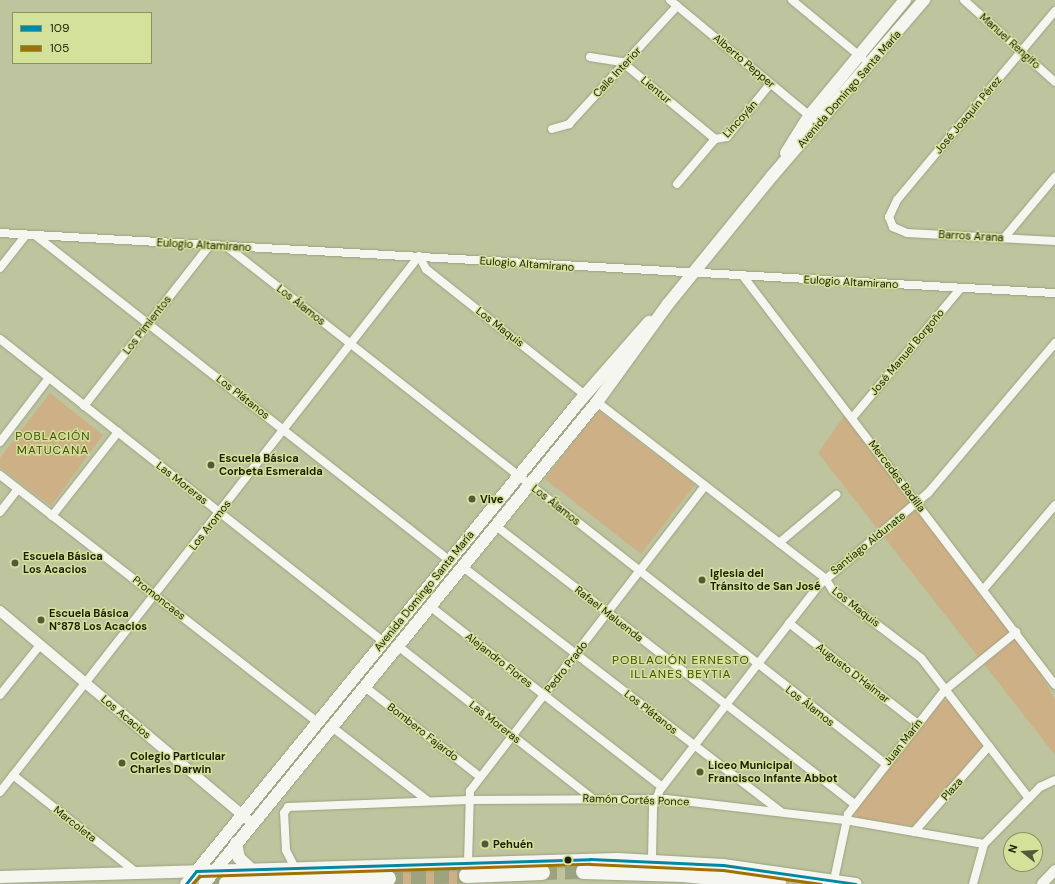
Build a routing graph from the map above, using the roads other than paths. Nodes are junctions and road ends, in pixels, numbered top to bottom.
1 (670, 0) edge
2 (792, 0) edge
3 (906, 0) edge
4 (924, 0) edge
5 (964, 0) edge
6 (677, 6) junction
7 (1055, 11) edge
8 (1021, 51) junction
9 (859, 56) junction
10 (590, 57) dead end
11 (625, 64) junction
12 (870, 65) junction
13 (1055, 82) edge
14 (770, 84) junction
15 (813, 120) junction
16 (552, 129) dead end
17 (715, 139) junction
18 (1055, 177) edge
19 (677, 184) dead end
20 (890, 223) joint
21 (0, 233) edge
22 (26, 235) junction
23 (36, 235) junction
24 (1004, 238) junction
25 (1055, 241) edge
26 (210, 245) junction
27 (226, 246) junction
28 (419, 256) junction
29 (0, 268) edge
30 (692, 274) junction
31 (743, 276) junction
32 (961, 288) junction
33 (1055, 293) edge
34 (668, 304) junction
35 (148, 323) junction
36 (0, 339) edge
37 (1055, 343) edge
38 (351, 344) junction
39 (49, 378) junction
40 (585, 395) junction
41 (597, 402) junction
42 (84, 406) junction
43 (853, 417) junction
44 (284, 430) junction
45 (118, 432) junction
46 (0, 442) edge
47 (0, 475) edge
48 (518, 476) junction
49 (530, 485) junction
50 (705, 486) junction
51 (18, 489) junction
52 (836, 495) dead end
53 (917, 504) junction
54 (1055, 505) edge
55 (0, 512) edge
56 (220, 513) junction
57 (52, 516) junction
58 (496, 526) junction
59 (779, 543) junction
60 (449, 560) junction
61 (463, 567) junction
62 (640, 570) junction
63 (825, 578) junction
64 (983, 590) junction
65 (155, 595) junction
66 (431, 607) junction
67 (0, 611) edge
68 (608, 612) junction
69 (789, 623) junction
70 (1016, 632) junction
71 (383, 641) junction
72 (40, 645) junction
73 (398, 646) junction
74 (576, 654) junction
75 (759, 662) junction
76 (1053, 676) edge
77 (85, 684) junction
78 (1055, 685) edge
79 (365, 687) junction
80 (945, 690) junction
81 (0, 695) edge
82 (544, 695) junction
83 (726, 704) junction
84 (317, 722) junction
85 (918, 724) junction
86 (332, 727) junction
87 (512, 736) junction
88 (694, 745) junction
89 (989, 746) junction
90 (886, 764) junction
91 (13, 776) junction
92 (480, 777) junction
93 (1055, 780) edge
94 (662, 786) junction
95 (0, 792) edge
96 (592, 798) junction
97 (1029, 798) junction
98 (655, 799) junction
99 (468, 800) junction
100 (428, 801) junction
101 (855, 804) junction
102 (782, 813) junction
103 (242, 815) junction
104 (845, 820) junction
105 (252, 823) junction
106 (914, 832) junction
107 (236, 843) junction
108 (984, 844) junction
109 (652, 860) junction
110 (295, 868) junction
111 (251, 869) junction
112 (467, 869) junction
113 (215, 870) junction
114 (1055, 870) edge
115 (196, 871) junction
116 (583, 871) tunnel mouth
117 (542, 872) tunnel mouth
118 (137, 873) junction
119 (0, 877) edge
120 (388, 878) tunnel mouth
121 (834, 880) junction
122 (226, 883) edge
123 (186, 884) edge
124 (204, 884) edge
125 (778, 884) edge
126 (856, 884) edge
127 (973, 884) edge
128 (1042, 884) edge

1 - 6 street, Alberto Pepper
2 - 9 street
3 - 9 main road, Avenida Domingo Santa María
4 - 12 main road, Avenida Domingo Santa María
5 - 8 street, Manuel Rengifo
6 - 11 street, Calle Interior
6 - 14 street, Alberto Pepper
7 - 8 street, José Joaquín Pérez
8 - 13 street, Manuel Rengifo
8 - 20 street, José Joaquín Pérez
9 - 12 street
9 - 15 main road, Avenida Domingo Santa María
10 - 11 street, Lientur
11 - 16 street, Calle Interior
11 - 17 street, Lientur
12 - 15 main road, Avenida Domingo Santa María
14 - 15 street, Alberto Pepper
14 - 17 street, Lincoyán
15 - 30 main road, Avenida Domingo Santa María
17 - 19 street, Lincoyán
18 - 24 street
20 - 24 street, Barros Arana
21 - 22 street, Eulogio Altamirano
22 - 23 street, Eulogio Altamirano
22 - 29 street
23 - 26 street, Eulogio Altamirano
23 - 35 street, Los Plátanos
24 - 25 street, Barros Arana
26 - 27 street, Eulogio Altamirano
26 - 35 street, Los Pimientos
27 - 28 street, Eulogio Altamirano
27 - 38 street, Los Álamos
28 - 30 street, Eulogio Altamirano
28 - 38 street, Los Aromos
28 - 40 street, Los Maquis
30 - 31 street, Eulogio Altamirano
30 - 34 main road, Avenida Domingo Santa María
31 - 32 street, Eulogio Altamirano
31 - 43 street, Mercedes Badilla
32 - 33 street, Eulogio Altamirano
32 - 43 street, José Manuel Borgoño
34 - 40 main road, Avenida Domingo Santa María
34 - 41 main road, Avenida Domingo Santa María
35 - 42 street, Los Pimientos
35 - 44 street, Los Plátanos
36 - 39 street, Las Moreras
37 - 53 street, Santiago Aldunate
38 - 44 street, Los Aromos
38 - 48 street, Los Álamos
39 - 42 street, Las Moreras
39 - 46 street
40 - 48 main road, Avenida Domingo Santa María
41 - 49 main road, Avenida Domingo Santa María
41 - 50 street, Los Maquis
42 - 45 street, Las Moreras
43 - 53 street, Mercedes Badilla
44 - 56 street, Los Aromos
44 - 60 street, Los Plátanos
45 - 56 street, Las Moreras
45 - 57 street
47 - 51 street, Promoncaes
48 - 49 street, Los Álamos
48 - 60 main road, Avenida Domingo Santa María
49 - 58 main road, Avenida Domingo Santa María
49 - 62 street, Los Álamos
50 - 59 street, Los Maquis
50 - 62 street, Pedro Prado
51 - 55 street
51 - 57 street, Promoncaes
52 - 59 street
53 - 63 street, Santiago Aldunate
53 - 64 street, Mercedes Badilla
54 - 64 street
56 - 65 street, Los Aromos
56 - 71 street, Las Moreras
57 - 65 street, Promoncaes
58 - 61 main road, Avenida Domingo Santa María
58 - 68 street, Rafael Maluenda
59 - 63 street, Los Maquis
60 - 71 main road, Avenida Domingo Santa María
61 - 66 main road, Avenida Domingo Santa María
61 - 74 street, Los Plátanos
62 - 68 street, Pedro Prado
62 - 75 street, Los Álamos
63 - 69 street, Santiago Aldunate
63 - 80 street, Los Maquis
64 - 70 street, Mercedes Badilla
65 - 77 street, Los Aromos
65 - 84 street, Promoncaes
66 - 73 main road, Avenida Domingo Santa María
66 - 82 street, Alejandro Flores
67 - 72 street, Los Acacios
68 - 74 street, Pedro Prado
68 - 83 street, Rafael Maluenda
69 - 75 street, Santiago Aldunate
69 - 85 street, Augusto D'Halmar
70 - 76 street, Mercedes Badilla
70 - 80 street, Juan Marín
71 - 84 main road, Avenida Domingo Santa María
72 - 77 street, Los Acacios
72 - 81 street
73 - 79 main road, Avenida Domingo Santa María
73 - 87 street, Las Moreras
74 - 82 street, Pedro Prado
74 - 88 street, Los Plátanos
75 - 83 street, Santiago Aldunate
75 - 90 street, Los Álamos
76 - 78 street, Mercedes Badilla
77 - 91 street, Los Aromos
77 - 103 street, Los Acacios
79 - 86 main road, Avenida Domingo Santa María
79 - 92 street, Bombero Fajardo
80 - 85 street, Juan Marín
80 - 89 street, Los Maquis
82 - 87 street, Pedro Prado
82 - 94 street, Alejandro Flores
83 - 88 street, Santiago Aldunate
83 - 101 street, Rafael Maluenda
84 - 103 main road, Avenida Domingo Santa María
85 - 90 street, Juan Marín
86 - 100 street
86 - 105 main road, Avenida Domingo Santa María
87 - 92 street, Pedro Prado
87 - 96 street, Las Moreras
88 - 94 street, Santiago Aldunate
88 - 102 street, Los Plátanos
89 - 97 street, Los Maquis
89 - 106 street, Plaza
90 - 101 street, Juan Marín
91 - 95 street, Los Aromos
91 - 118 street, Marcoleta
92 - 99 street, Pedro Prado
93 - 97 street
94 - 98 street, Santiago Aldunate
96 - 98 street, Ramón Cortés Ponce
96 - 99 street, Ramón Cortés Ponce
97 - 108 street
98 - 102 street, Ramón Cortés Ponce
98 - 109 street, Santiago Aldunate
99 - 100 street, Ramón Cortés Ponce
99 - 112 street, Pedro Prado
100 - 110 street, Ramón Cortés Ponce
101 - 104 street, Juan Marín
102 - 104 street, Ramón Cortés Ponce
103 - 105 street, Los Acacios
103 - 115 main road, Avenida Domingo Santa María
104 - 106 street, Ramón Cortés Ponce
104 - 121 street, Juan Marín
105 - 107 main road, Avenida Domingo Santa María
106 - 108 street, Ramón Cortés Ponce
107 - 111 main road
107 - 113 main road, Avenida Domingo Santa María
108 - 127 street
109 - 112 main road
109 - 121 main road
110 - 111 main road
110 - 112 main road
111 - 113 main road
112 - 117 highway
113 - 115 main road
113 - 124 main road, Avenida Domingo Santa María
114 - 128 street
115 - 118 main road
115 - 123 main road, Avenida Domingo Santa María
116 - 125 highway
118 - 119 main road
120 - 122 highway
121 - 126 main road

